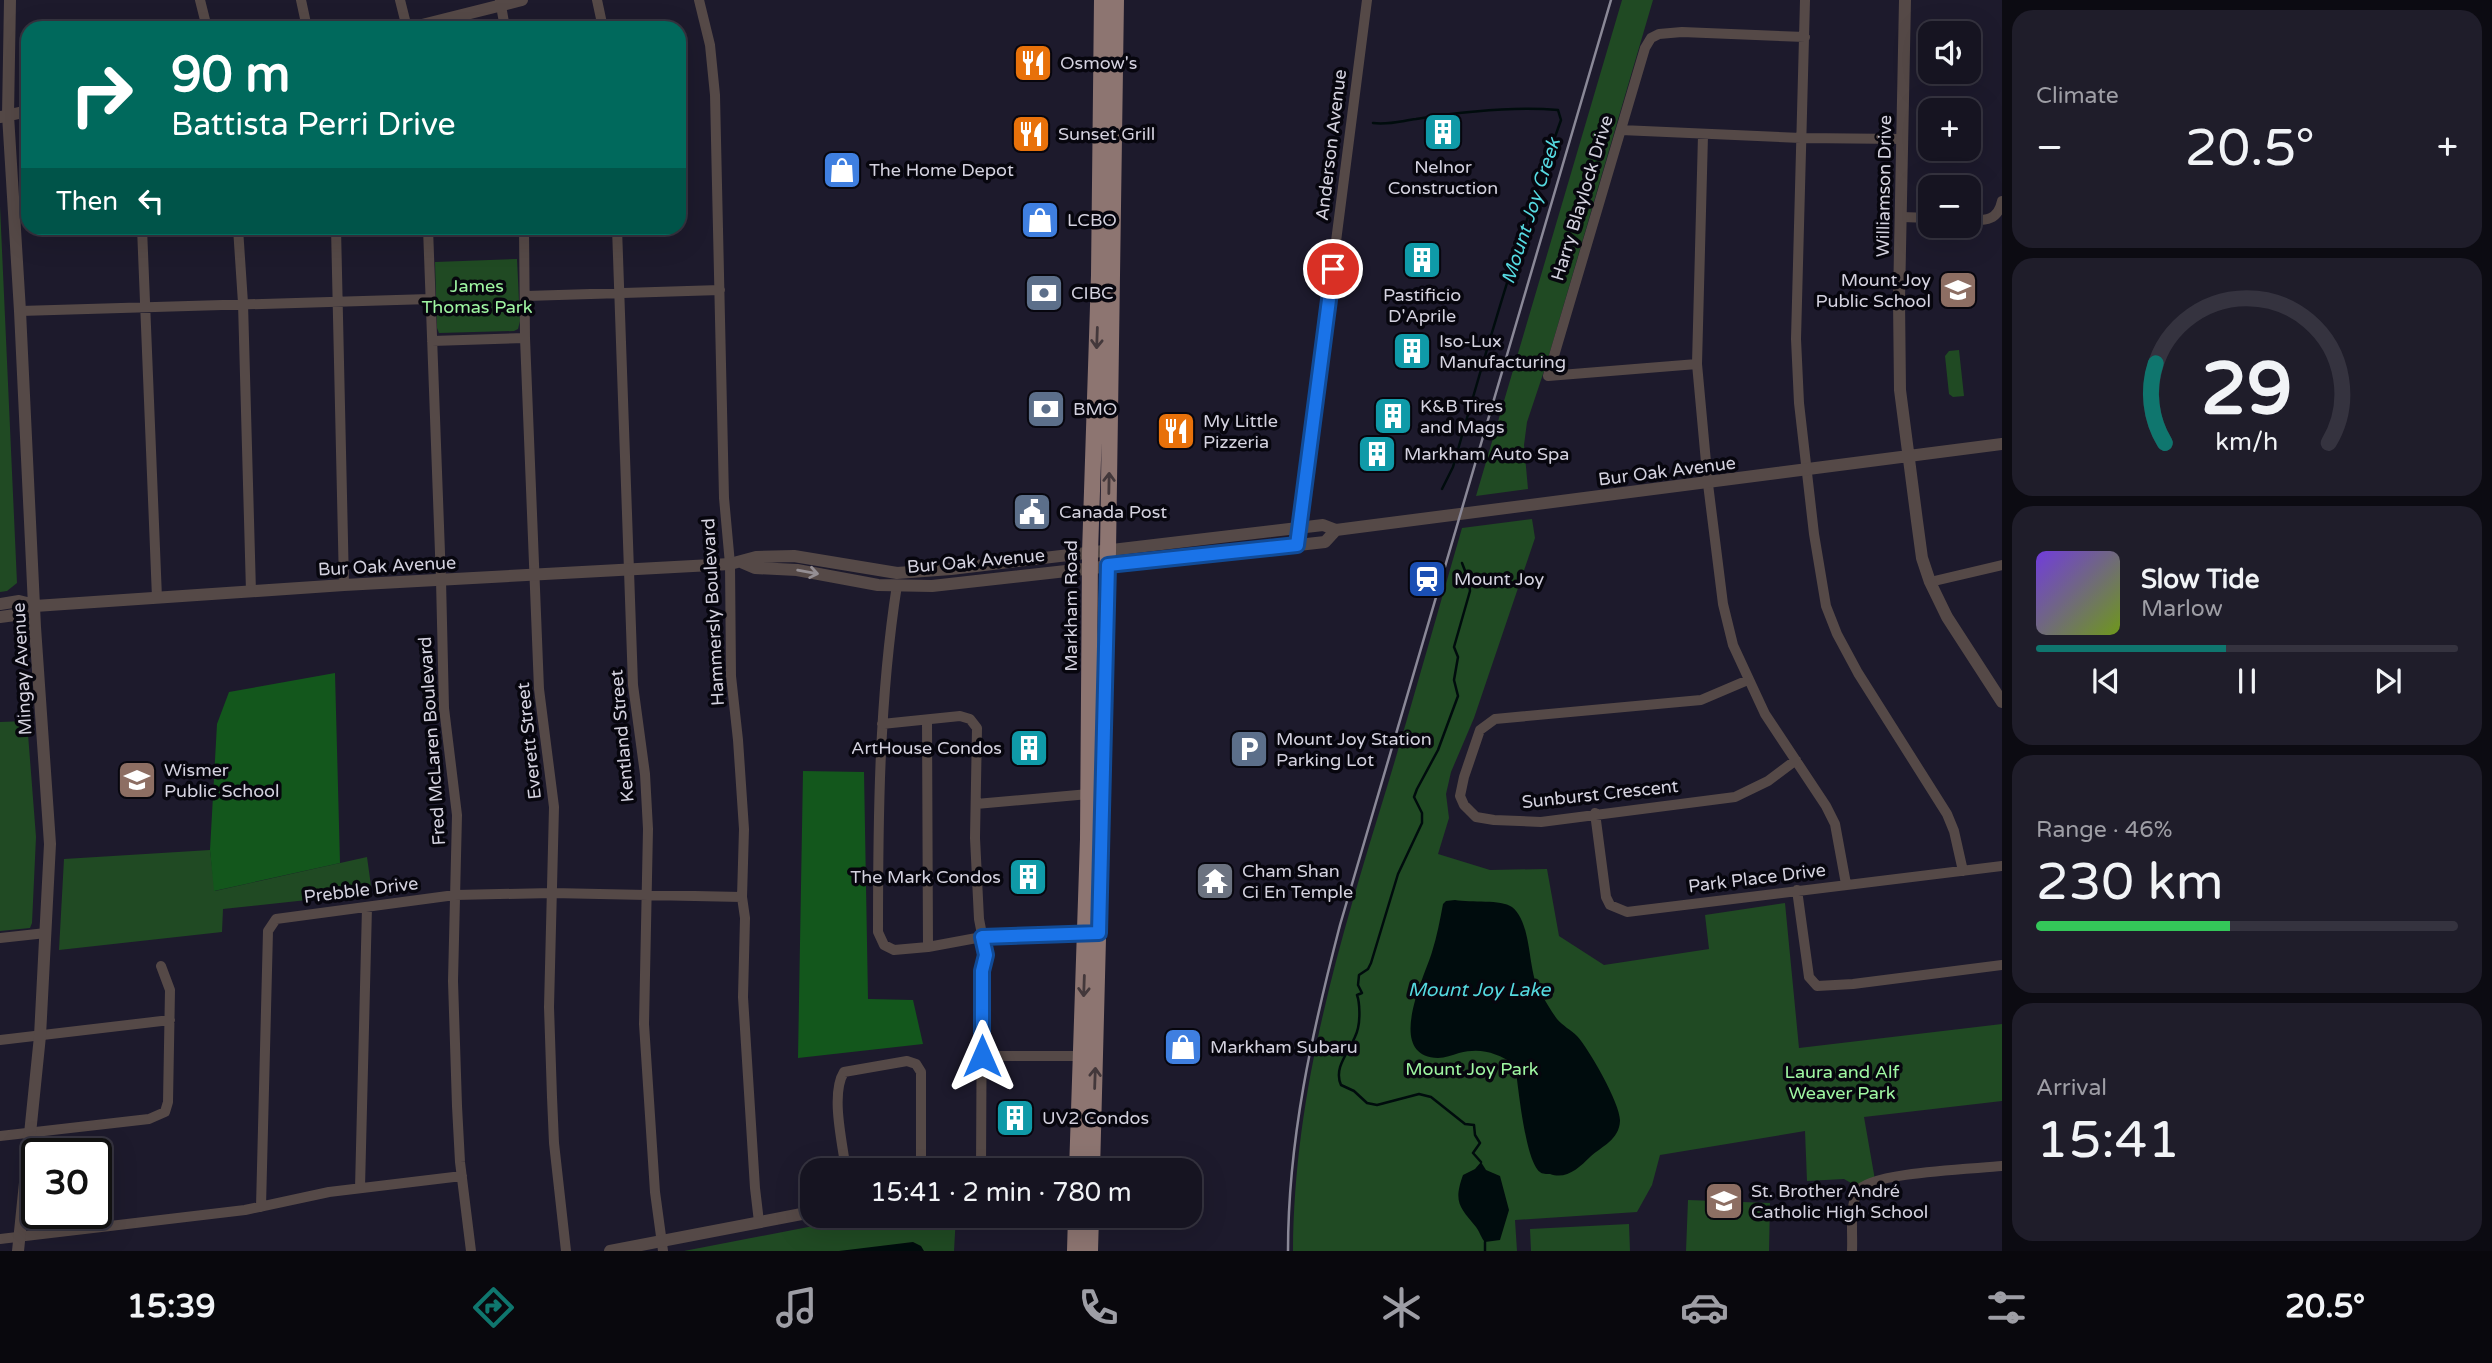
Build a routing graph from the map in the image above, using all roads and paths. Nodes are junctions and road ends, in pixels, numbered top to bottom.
1 (10, 0) edge
2 (200, 0) edge
3 (301, 0) edge
4 (400, 0) edge
5 (522, 0) edge
6 (597, 0) edge
7 (699, 0) edge
8 (1102, 0) edge
9 (1116, 0) edge
10 (1367, 0) edge
11 (1805, 0) edge
12 (1905, 0) edge
13 (500, 2) edge
14 (205, 21) edge
15 (306, 21) edge
16 (406, 21) edge
17 (433, 21) edge
18 (504, 21) edge
19 (602, 21) edge
20 (1805, 37) junction
21 (4, 116) edge
22 (1621, 130) junction
23 (1703, 135) junction
24 (1801, 138) junction
25 (1903, 139) junction
26 (2002, 201) edge
27 (1902, 217) junction
28 (1918, 218) edge
29 (1981, 221) edge
30 (142, 235) edge
31 (239, 235) edge
32 (336, 235) edge
33 (428, 235) edge
34 (524, 235) edge
35 (617, 235) edge
36 (720, 290) junction
37 (620, 294) junction
38 (526, 296) junction
39 (430, 299) junction
40 (336, 301) junction
41 (243, 303) junction
42 (146, 307) junction
43 (20, 311) junction
44 (526, 338) junction
45 (432, 341) junction
46 (1697, 364) junction
47 (2002, 444) edge
48 (1909, 457) junction
49 (1808, 470) junction
50 (1708, 484) junction
51 (1300, 528) junction
52 (1336, 530) junction
53 (1297, 545) junction
54 (1108, 558) junction
55 (1090, 560) junction
56 (735, 563) junction
57 (2002, 565) edge
58 (629, 570) junction
59 (534, 575) junction
60 (441, 580) junction
61 (1930, 582) junction
62 (344, 585) junction
63 (897, 585) junction
64 (251, 592) junction
65 (157, 598) junction
66 (0, 604) edge
67 (35, 606) junction
68 (0, 617) edge
69 (1748, 680) junction
70 (2000, 695) edge
71 (927, 720) junction
72 (882, 724) junction
73 (1796, 760) junction
74 (1088, 794) junction
75 (976, 804) junction
76 (1595, 813) junction
77 (2002, 866) edge
78 (1962, 870) junction
79 (1846, 884) junction
80 (1797, 890) junction
81 (552, 894) junction
82 (455, 895) junction
83 (645, 897) junction
84 (741, 897) junction
85 (366, 907) junction
86 (46, 933) junction
87 (1092, 933) junction
88 (982, 937) junction
89 (0, 938) edge
90 (928, 947) junction
91 (2002, 965) edge
92 (161, 966) dead end
93 (170, 1020) junction
94 (40, 1036) junction
95 (0, 1040) edge
96 (982, 1056) junction
97 (1081, 1056) junction
98 (30, 1132) junction
99 (0, 1136) edge
100 (844, 1158) edge
101 (921, 1158) edge
102 (981, 1158) edge
103 (1077, 1158) edge
104 (1092, 1158) edge
105 (2002, 1166) edge
106 (462, 1176) junction
107 (360, 1188) junction
108 (261, 1207) junction
109 (800, 1214) edge
110 (759, 1222) junction
111 (1076, 1228) edge
112 (1091, 1228) edge
113 (19, 1236) junction
114 (0, 1239) edge
115 (662, 1246) edge
116 (18, 1251) edge
117 (471, 1251) edge
118 (566, 1251) edge
119 (610, 1251) edge
120 (1075, 1251) edge
121 (1090, 1251) edge
122 (1852, 1251) edge

1 - 21 street, Mingay Avenue
2 - 14 street
3 - 15 street
4 - 16 street
5 - 13 street
6 - 19 street
7 - 36 street, Hammersly Boulevard
8 -> 55 main road, Markham Road
54 -> 9 main road, Markham Road
10 - 51 street, Anderson Avenue
11 - 20 street
12 - 25 street, Williamson Drive
13 - 17 street
13 - 18 street
20 - 22 street, Harry Blaylock Drive
20 - 24 street
21 - 43 street, Mingay Avenue
22 - 23 street
22 - 46 street, Harry Blaylock Drive
23 - 24 street
23 - 46 street
24 - 25 street
24 - 49 street
25 - 27 street, Williamson Drive
26 - 29 street
27 - 28 street
27 - 48 street, Williamson Drive
30 - 42 street
31 - 41 street
32 - 40 street
33 - 39 street, Fred McLaren Boulevard
34 - 38 street, Everett Street
35 - 37 street, Kentland Street
36 - 37 street
36 - 56 street, Hammersly Boulevard
37 - 38 street
37 - 58 street, Kentland Street
38 - 44 street, Everett Street
39 - 40 street
39 - 45 street, Fred McLaren Boulevard
40 - 41 street
40 - 62 street
41 - 42 street
41 - 64 street
42 - 43 street
42 - 65 street
43 - 67 street, Mingay Avenue
44 - 45 street
44 - 59 street, Everett Street
45 - 60 street, Fred McLaren Boulevard
46 - 50 street
47 - 48 street, Bur Oak Avenue
48 - 49 street, Bur Oak Avenue
48 - 61 street, Williamson Drive
49 - 50 street, Bur Oak Avenue
49 - 78 street
50 - 52 street, Bur Oak Avenue
50 - 69 street
51 - 52 street, Bur Oak Avenue
51 - 53 street, Anderson Avenue
51 - 54 street, Bur Oak Avenue
52 - 53 street, Bur Oak Avenue
53 - 54 street, Bur Oak Avenue
54 - 55 street, Bur Oak Avenue
54 - 87 main road, Markham Road
55 - 56 street, Bur Oak Avenue
55 - 63 street, Bur Oak Avenue
55 - 74 main road, Markham Road
56 - 58 street, Bur Oak Avenue
56 -> 63 street, Bur Oak Avenue
56 - 84 street, Hammersly Boulevard
57 - 61 street
58 - 59 street, Bur Oak Avenue
58 - 83 street, Kentland Street
59 - 60 street, Bur Oak Avenue
59 - 81 street, Everett Street
60 - 62 street, Bur Oak Avenue
60 - 82 street, Fred McLaren Boulevard
61 - 70 street, Williamson Drive
62 - 64 street, Bur Oak Avenue
63 - 72 street
64 - 65 street, Bur Oak Avenue
65 - 67 street, Bur Oak Avenue
66 - 67 street, Bur Oak Avenue
67 - 68 street, Bur Oak Avenue
67 - 86 street, Mingay Avenue
69 - 73 street
69 - 76 street, Sunburst Crescent
71 - 72 street
71 - 75 street
71 - 90 street
72 - 90 street
73 - 76 street, Sunburst Crescent
73 - 79 street
74 - 75 street
74 - 87 main road, Markham Road
75 - 88 street
76 - 80 street, Park Place Drive
77 - 78 street, Park Place Drive
78 - 79 street, Park Place Drive
79 - 80 street, Park Place Drive
80 - 91 street
81 - 82 street, Prebble Drive
81 - 83 street, Prebble Drive
81 - 118 street, Everett Street
82 - 85 street, Prebble Drive
82 - 106 street, Fred McLaren Boulevard
83 - 84 street, Prebble Drive
83 - 115 street, Kentland Street
84 - 110 street, Hammersly Boulevard
85 - 107 street
85 - 108 street, Prebble Drive
86 - 89 street
86 - 94 street, Mingay Avenue
87 - 88 street
87 -> 97 main road, Markham Road
104 -> 87 main road, Markham Road
88 - 90 street
88 - 96 street
92 - 93 street
93 - 94 street
93 - 98 street
94 - 95 street
94 - 98 street, Mingay Avenue
96 - 97 street
96 - 102 street
97 - 103 main road, Markham Road
98 - 99 street
98 - 113 street, Mingay Avenue
100 - 101 street
105 - 122 street
106 - 107 street
106 - 117 street, Fred McLaren Boulevard
107 - 108 street
108 - 113 street
109 - 110 street
110 - 115 street
111 - 120 main road
112 - 121 main road
113 - 114 street
113 - 116 street, Mingay Avenue
115 - 119 street

